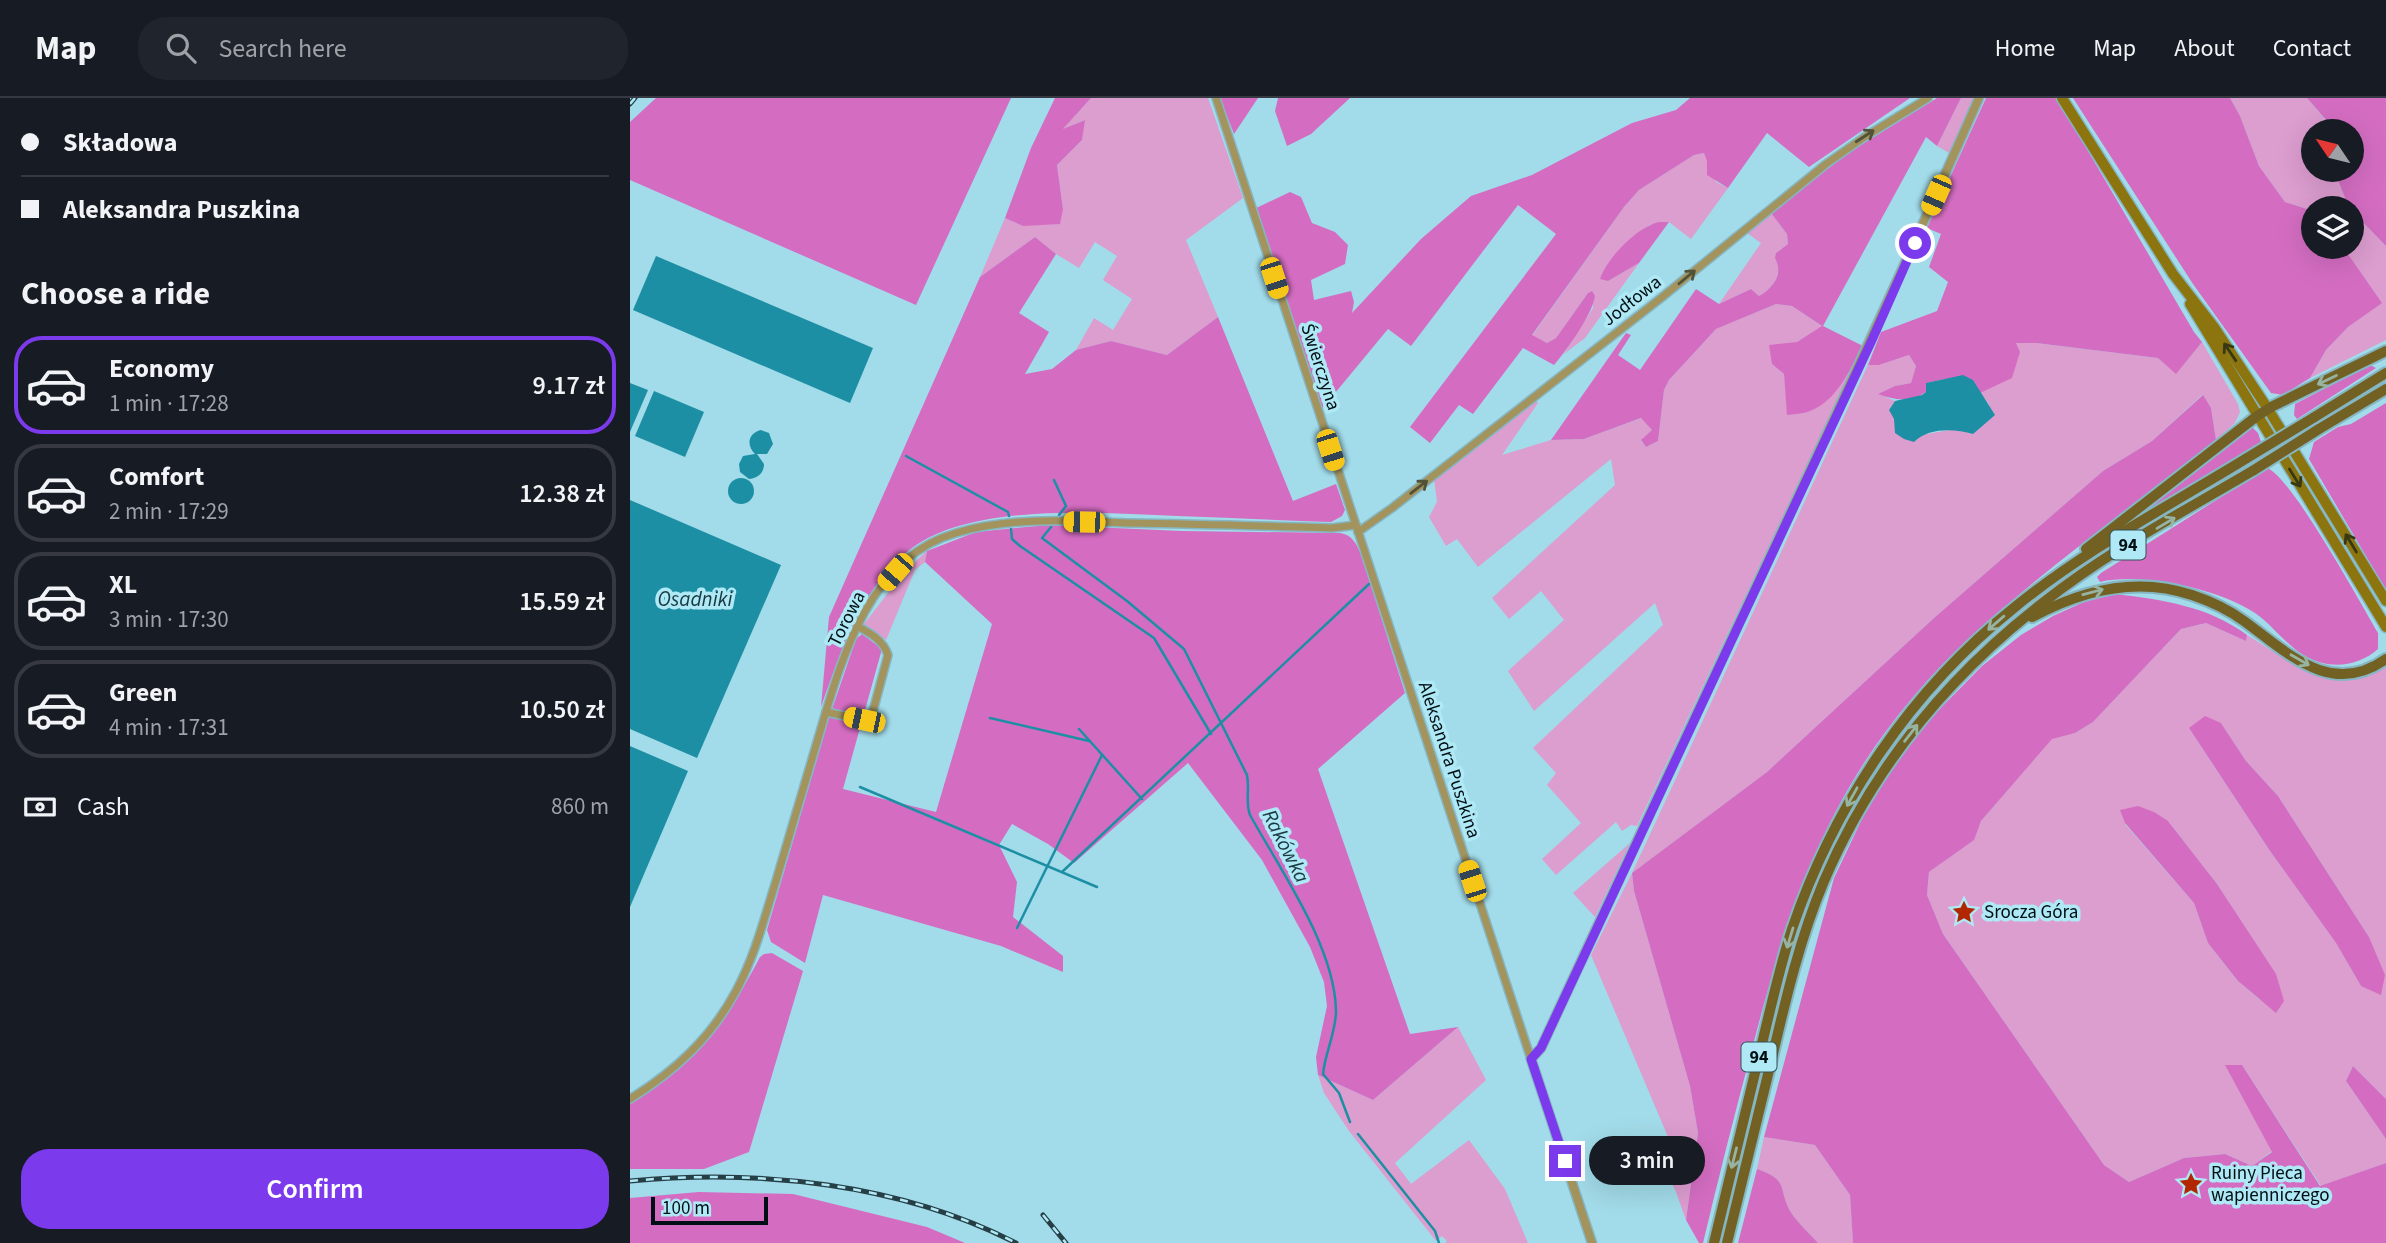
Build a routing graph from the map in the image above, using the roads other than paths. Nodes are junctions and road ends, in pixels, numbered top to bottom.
1 (1216, 98) edge
2 (1928, 98) edge
3 (1979, 98) edge
4 (2062, 98) edge
5 (2173, 274) junction
6 (2386, 351) edge
7 (2386, 373) edge
8 (2386, 389) edge
9 (2268, 409) junction
10 (2257, 416) junction
11 (1357, 529) junction
12 (2050, 580) junction
13 (2386, 601) edge
14 (857, 626) junction
15 (2386, 627) edge
16 (2008, 630) junction
17 (2386, 659) edge
18 (826, 712) junction
19 (1531, 1059) junction
20 (630, 1099) edge
21 (1592, 1243) edge
22 (1714, 1243) edge
23 (1727, 1243) edge

1 - 11 street, Świerczyna
11 -> 2 street, Jodłowa
3 - 19 street
4 - 5 main road
9 -> 5 main road
5 - 10 main road
6 -> 9 main road
7 - 12 main road, 94, bridge
16 -> 8 main road, 94, bridge
9 - 10 main road
13 -> 9 main road
10 - 12 main road
10 -> 15 main road
11 - 14 street, Torowa
11 - 19 street, Aleksandra Puszkina
12 -> 22 main road, 94
14 - 18 street, Torowa
14 - 18 street
16 -> 17 main road
23 -> 16 main road, 94
18 - 20 street, Torowa
19 - 21 street, Aleksandra Puszkina

